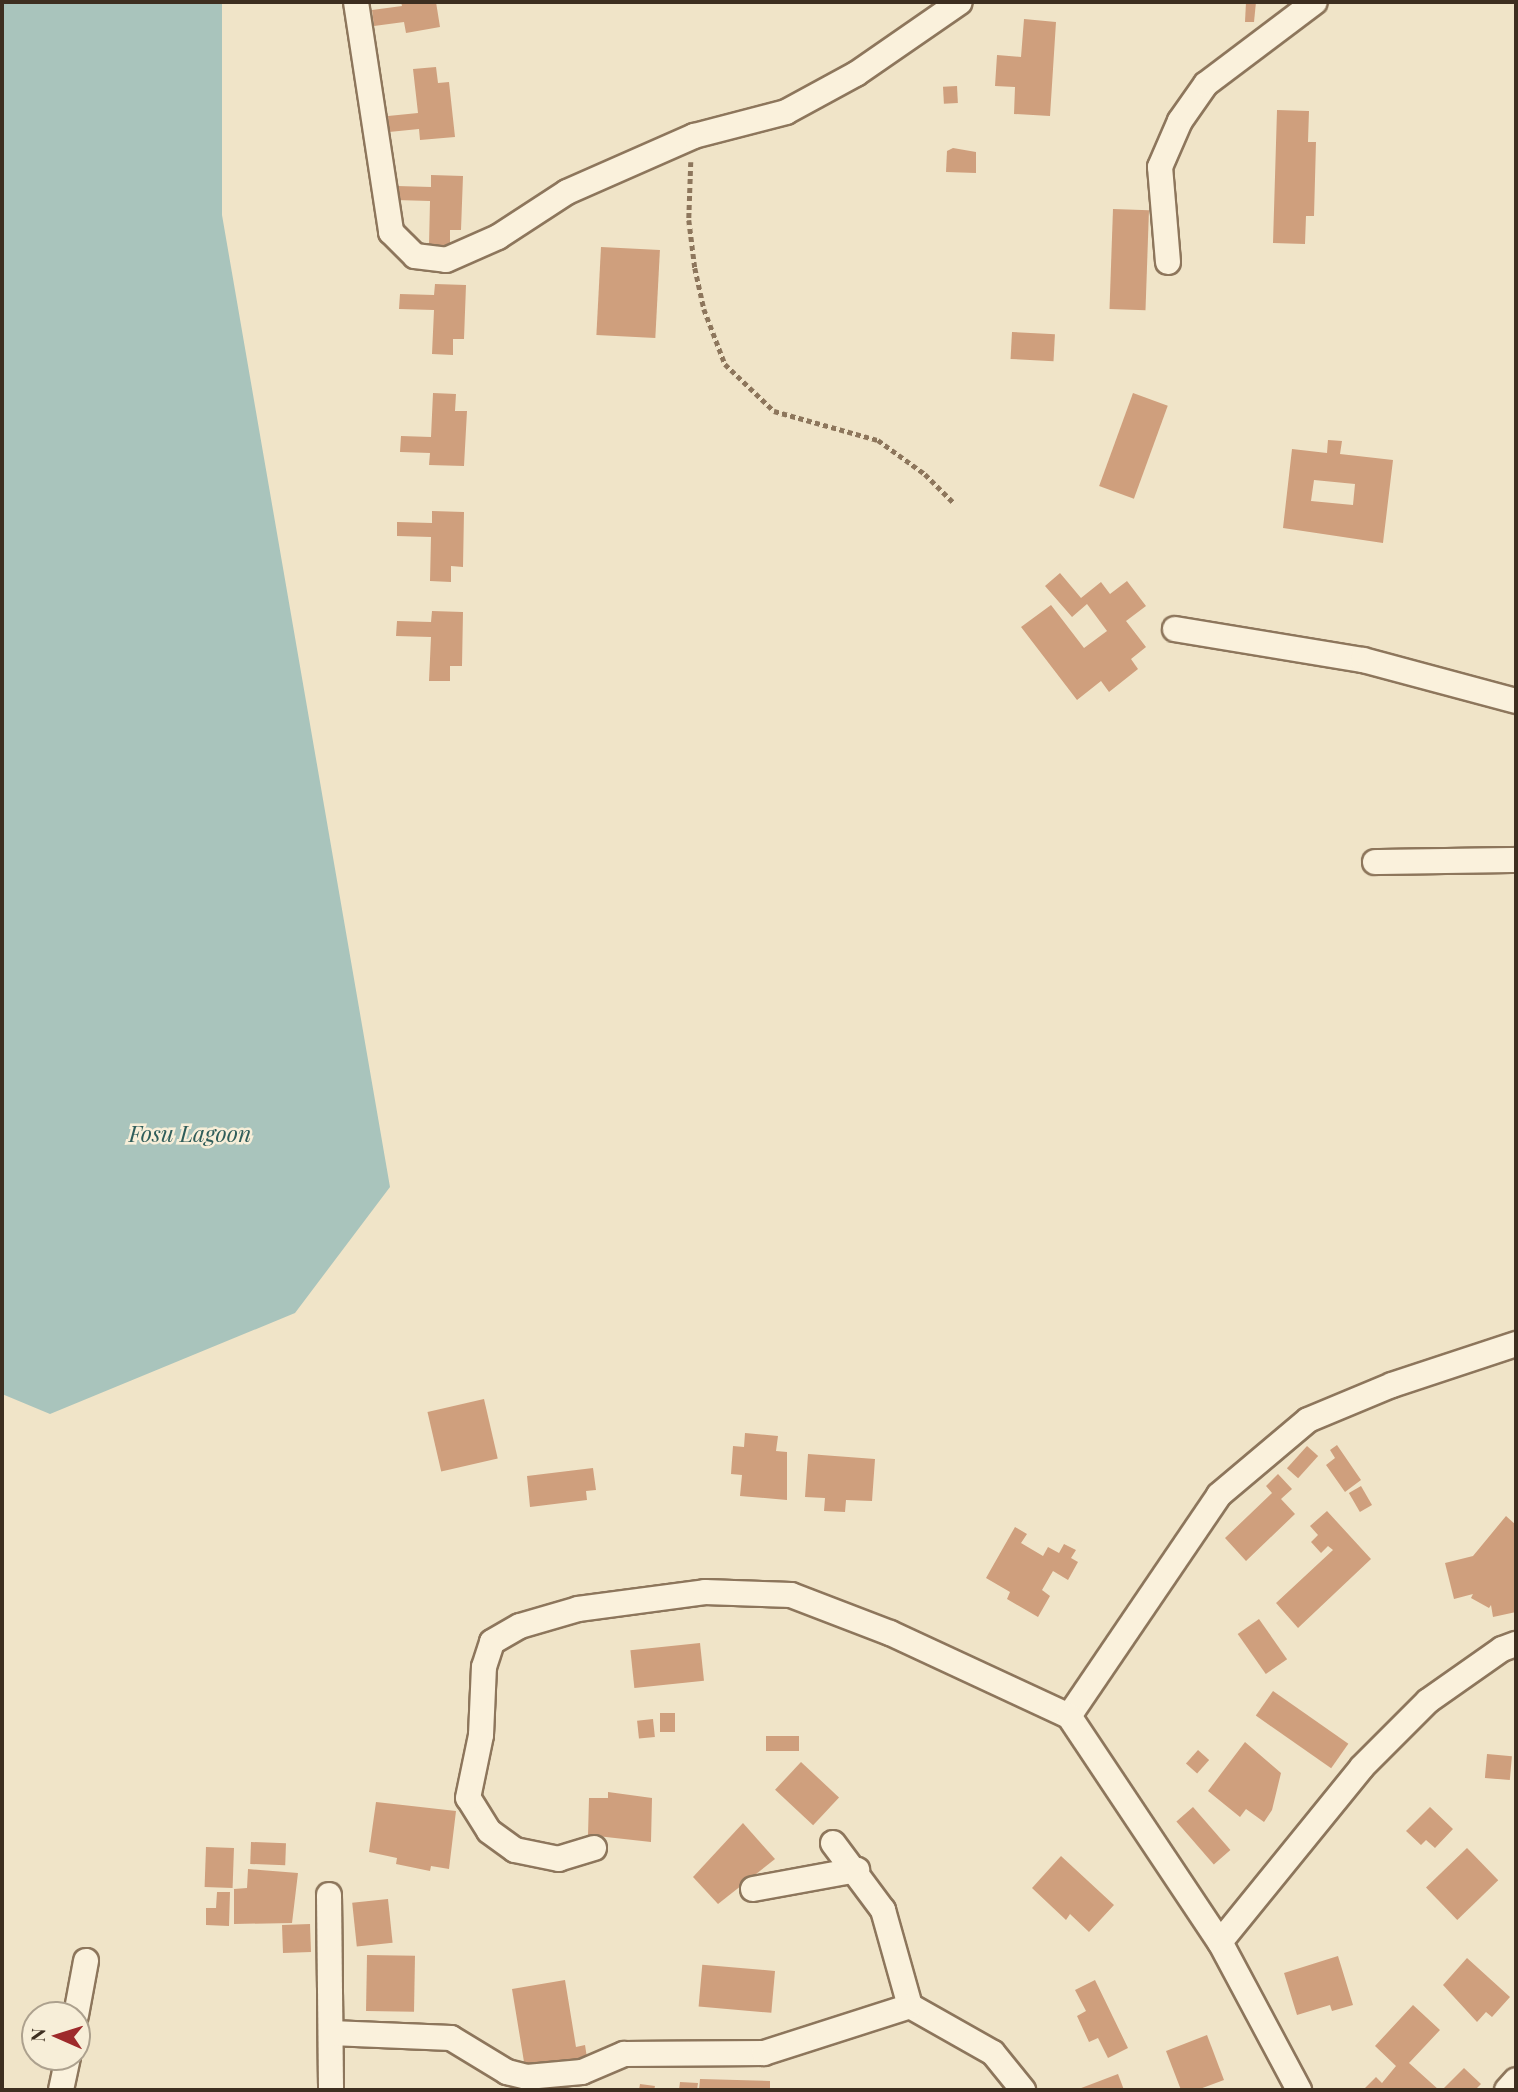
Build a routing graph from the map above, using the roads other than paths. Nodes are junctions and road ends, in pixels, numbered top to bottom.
1 (356, 2) edge
2 (960, 2) edge
3 (1315, 2) edge
4 (1168, 262) dead end
5 (1175, 629) dead end
6 (1516, 701) edge
7 (1516, 860) edge
8 (1375, 862) dead end
9 (1516, 1344) edge
10 (1516, 1644) edge
11 (1069, 1716) junction
12 (834, 1843) dead end
13 (594, 1848) dead end
14 (857, 1870) junction
15 (753, 1889) dead end
16 (329, 1895) dead end
17 (1220, 1942) junction
18 (86, 1961) dead end
19 (79, 2001) edge
20 (910, 2006) junction
21 (331, 2033) junction
22 (65, 2071) edge
23 (1516, 2080) edge
24 (61, 2090) edge
25 (331, 2090) edge
26 (1023, 2090) edge
27 (1298, 2090) edge
28 (1507, 2090) edge

1 - 2 street
3 - 4 street
5 - 6 street
7 - 8 street
9 - 11 street
10 - 17 street
11 - 13 street
11 - 17 street
12 - 14 street
14 - 15 street
14 - 20 street
16 - 21 street
17 - 27 street
18 - 19 street
20 - 21 street
20 - 26 street
21 - 25 street
22 - 24 street
23 - 28 street

